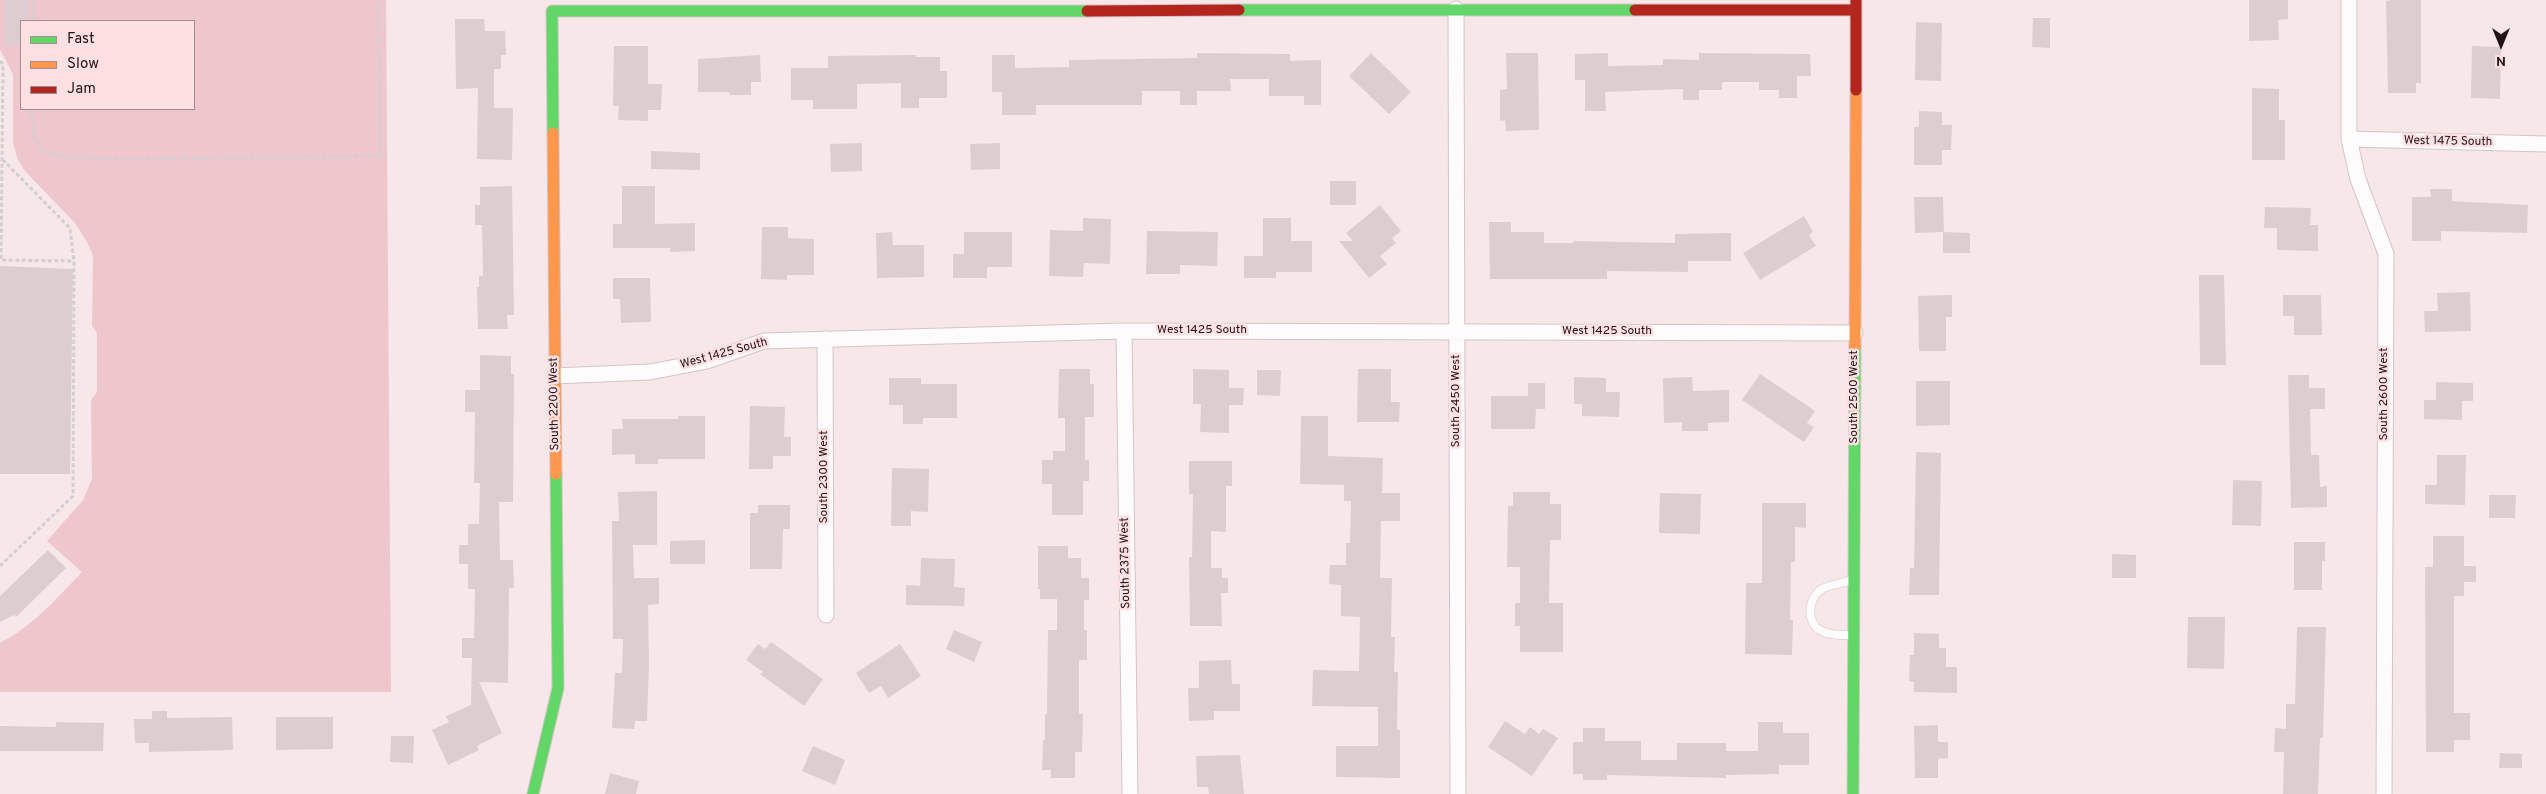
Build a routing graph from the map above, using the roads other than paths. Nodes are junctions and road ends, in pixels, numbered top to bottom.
1 (2349, 0) edge
2 (1856, 5) edge
3 (1456, 9) junction
4 (2349, 139) junction
5 (2546, 144) edge
6 (1124, 331) junction
7 (1457, 331) junction
8 (1855, 333) junction
9 (825, 339) junction
10 (554, 376) junction
11 (1854, 580) junction
12 (826, 615) dead end
13 (1854, 636) junction
14 (533, 794) edge
15 (1130, 794) edge
16 (1458, 794) edge
17 (1853, 794) edge
18 (2384, 794) edge

1 - 4 street, South 2600 West
2 - 3 street
2 - 8 street, South 2500 West
3 - 7 street, South 2450 West
3 - 10 street, South 2200 West
4 - 5 street, West 1475 South
4 - 18 street, South 2600 West
6 - 7 street, West 1425 South
6 - 9 street, West 1425 South
6 - 15 street, South 2375 West
7 - 8 street, West 1425 South
7 - 16 street, South 2450 West
8 - 11 street, South 2500 West
9 - 10 street, West 1425 South
9 - 12 street, South 2300 West
10 - 14 street, South 2200 West
11 - 13 street, South 2500 West
11 - 13 lane
13 - 17 street, South 2500 West

